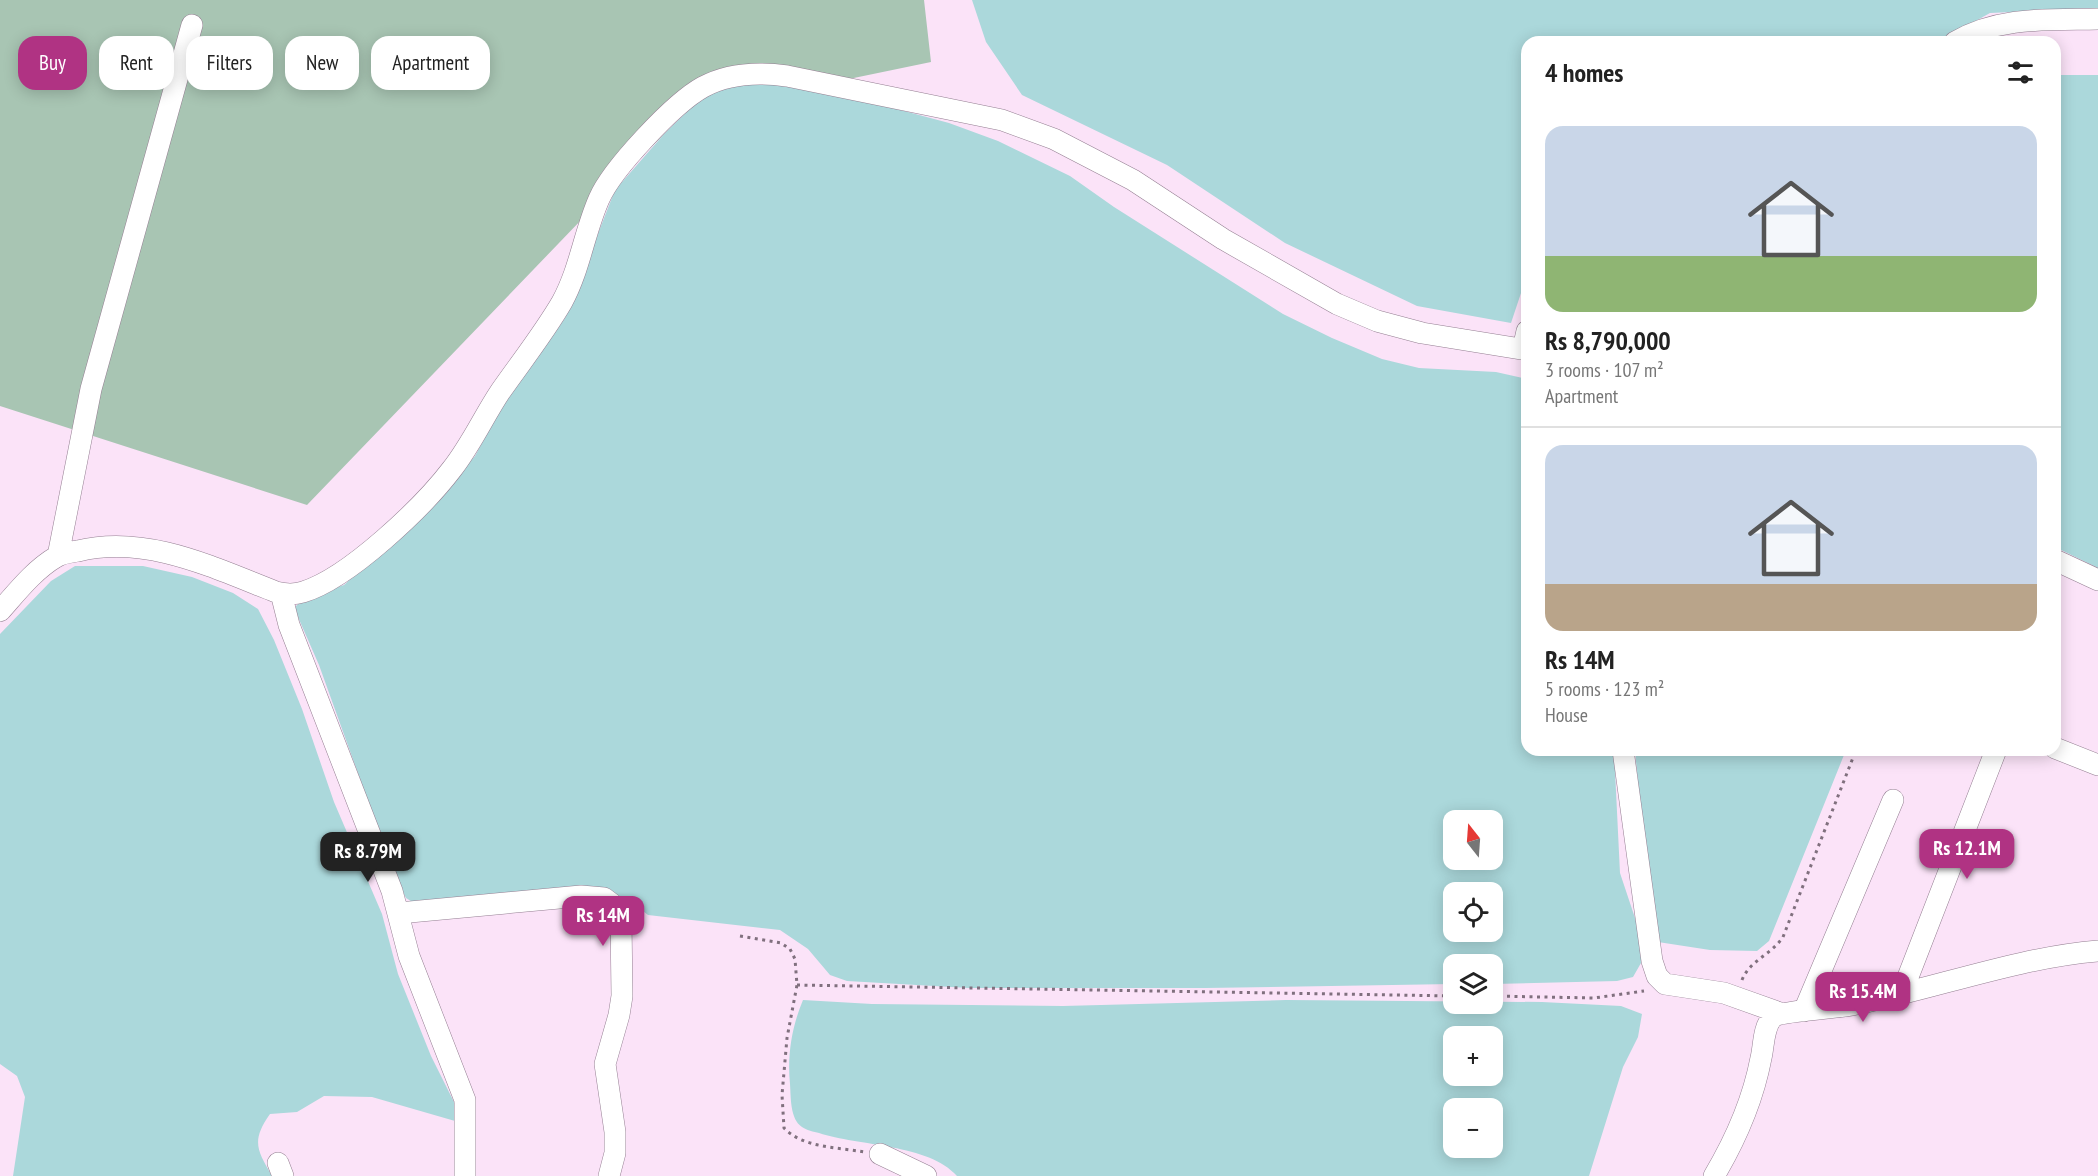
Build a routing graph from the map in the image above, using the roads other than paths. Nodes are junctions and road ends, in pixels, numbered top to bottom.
1 (2098, 19) edge
2 (192, 25) dead end
3 (1967, 36) edge
4 (1521, 343) edge
5 (58, 556) junction
6 (2061, 563) edge
7 (2098, 580) edge
8 (281, 593) junction
9 (0, 611) edge
10 (2061, 750) edge
11 (1624, 756) edge
12 (1994, 756) edge
13 (2098, 765) edge
14 (1893, 800) dead end
15 (399, 913) junction
16 (2098, 951) edge
17 (1902, 995) junction
18 (1804, 1011) junction
19 (1780, 1013) junction
20 (880, 1154) road end
21 (465, 1176) edge
22 (609, 1176) edge
23 (926, 1176) edge
24 (1714, 1176) edge

1 - 3 street
2 - 5 street
4 - 8 street
5 - 8 street
5 - 9 street
6 - 7 street
8 - 15 street
10 - 13 street
11 - 19 street
12 - 17 street
14 - 18 street
15 - 21 street
15 - 22 street
16 - 17 street
17 - 18 street
18 - 19 street
19 - 24 street
20 - 23 street

